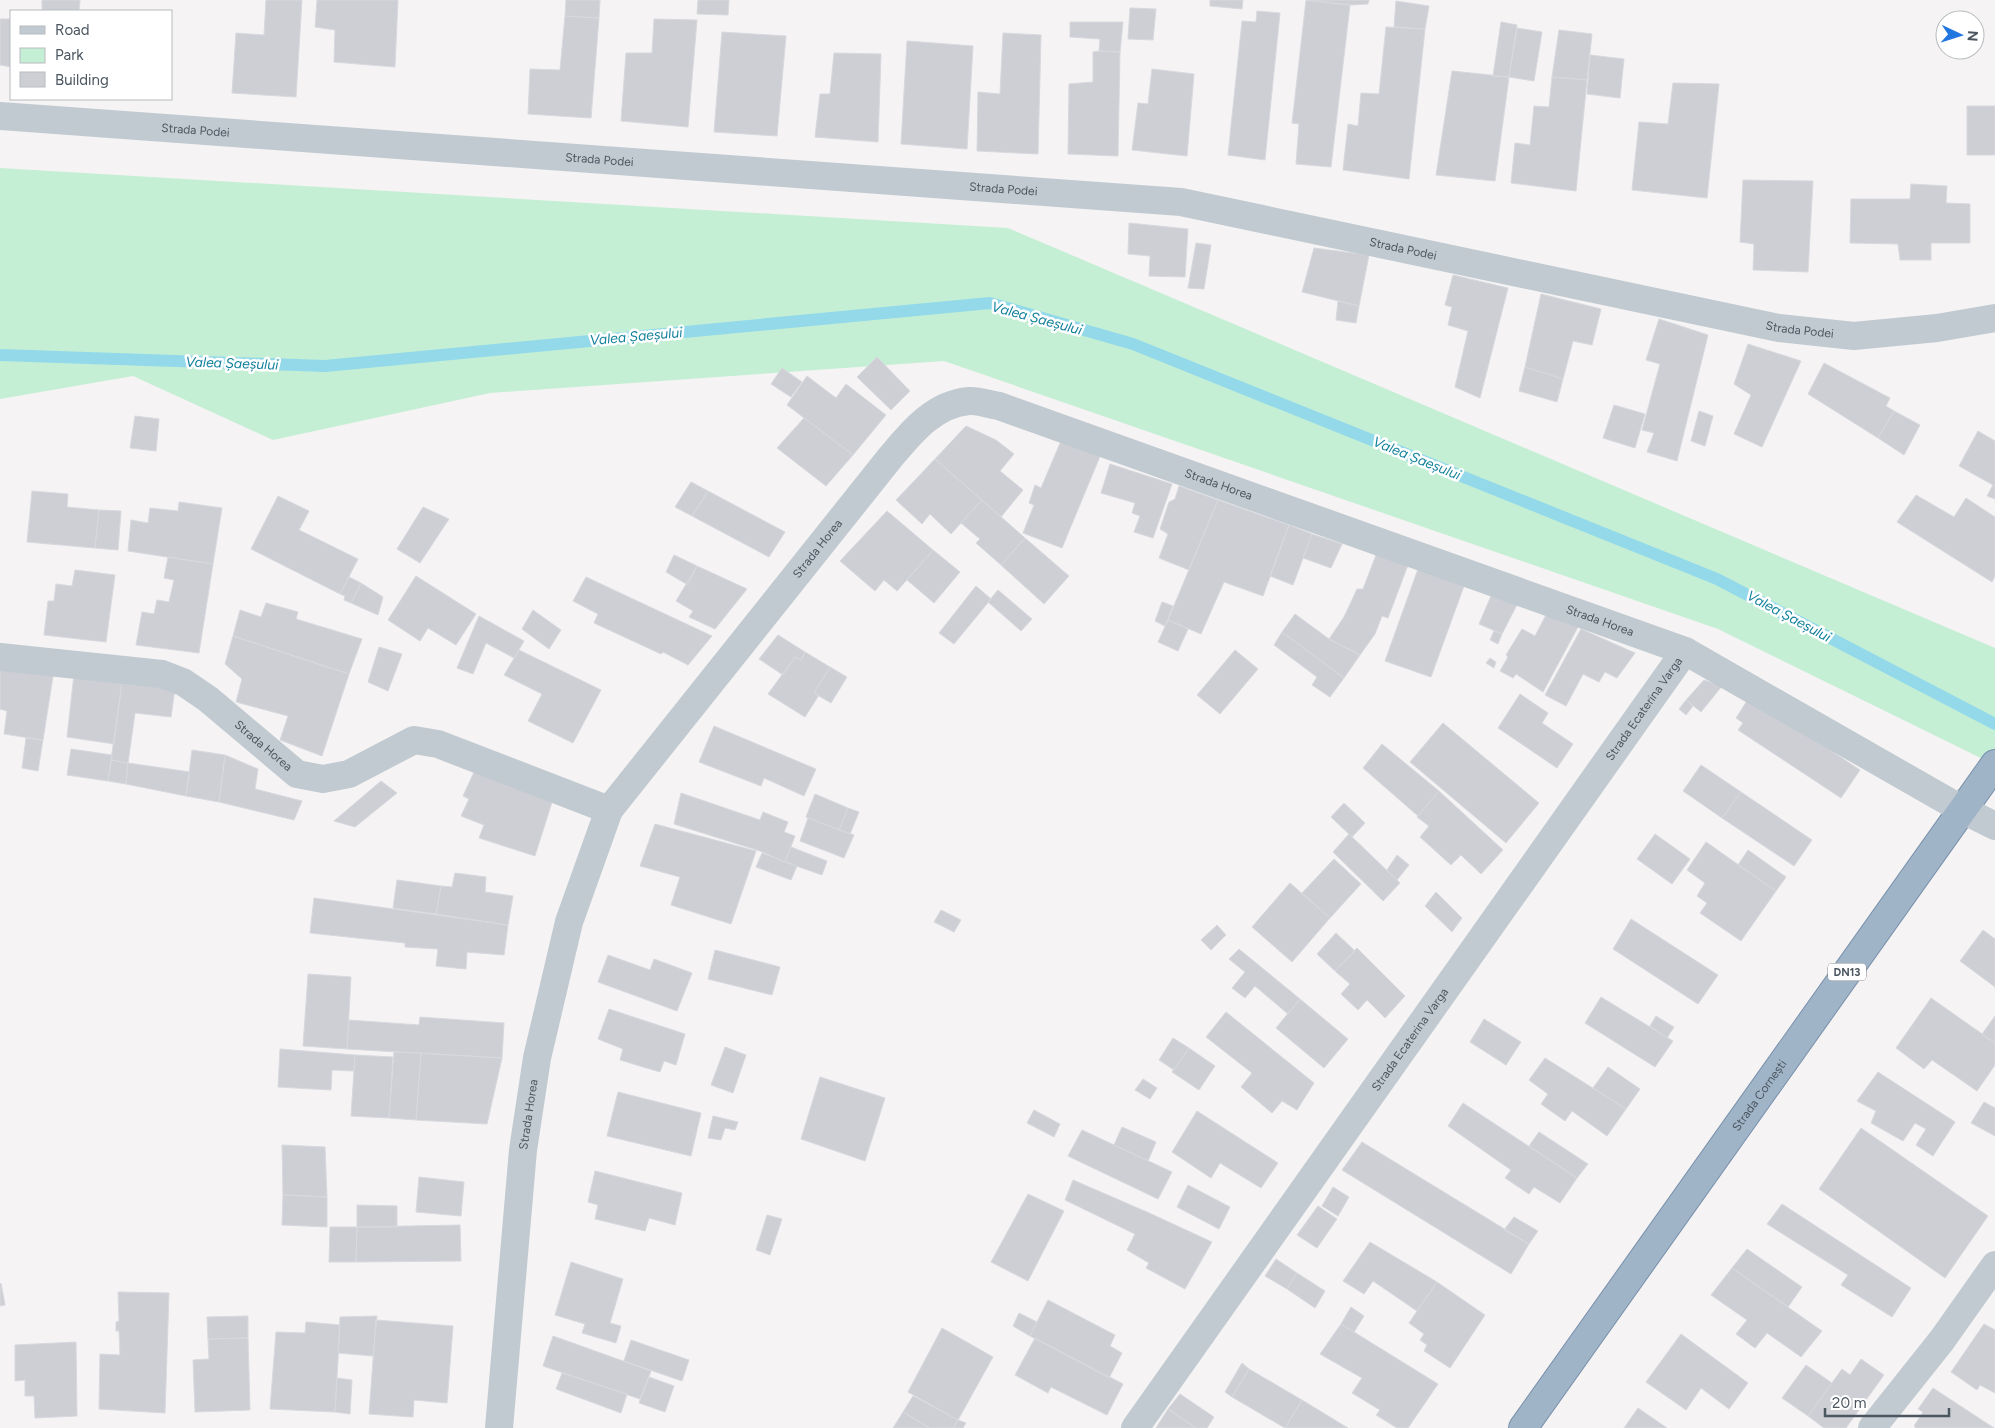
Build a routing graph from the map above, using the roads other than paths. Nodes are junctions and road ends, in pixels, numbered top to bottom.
1 (0, 116) edge
2 (1995, 318) edge
3 (1686, 651) junction
4 (0, 658) edge
5 (1995, 764) edge
6 (1969, 800) junction
7 (609, 810) junction
8 (1995, 826) edge
9 (1995, 1265) edge
10 (499, 1428) edge
11 (1135, 1428) edge
12 (1523, 1428) edge
13 (1872, 1428) edge

1 - 2 street, Strada Podei
3 - 6 street, Strada Horea
3 - 7 street, Strada Horea
3 - 11 street, Strada Ecaterina Varga
4 - 7 street, Strada Horea
5 - 6 highway, Strada Cornești / DN13
6 - 8 street, Strada Horea
6 - 12 highway, Strada Cornești / DN13
7 - 10 street, Strada Horea
9 - 13 street

